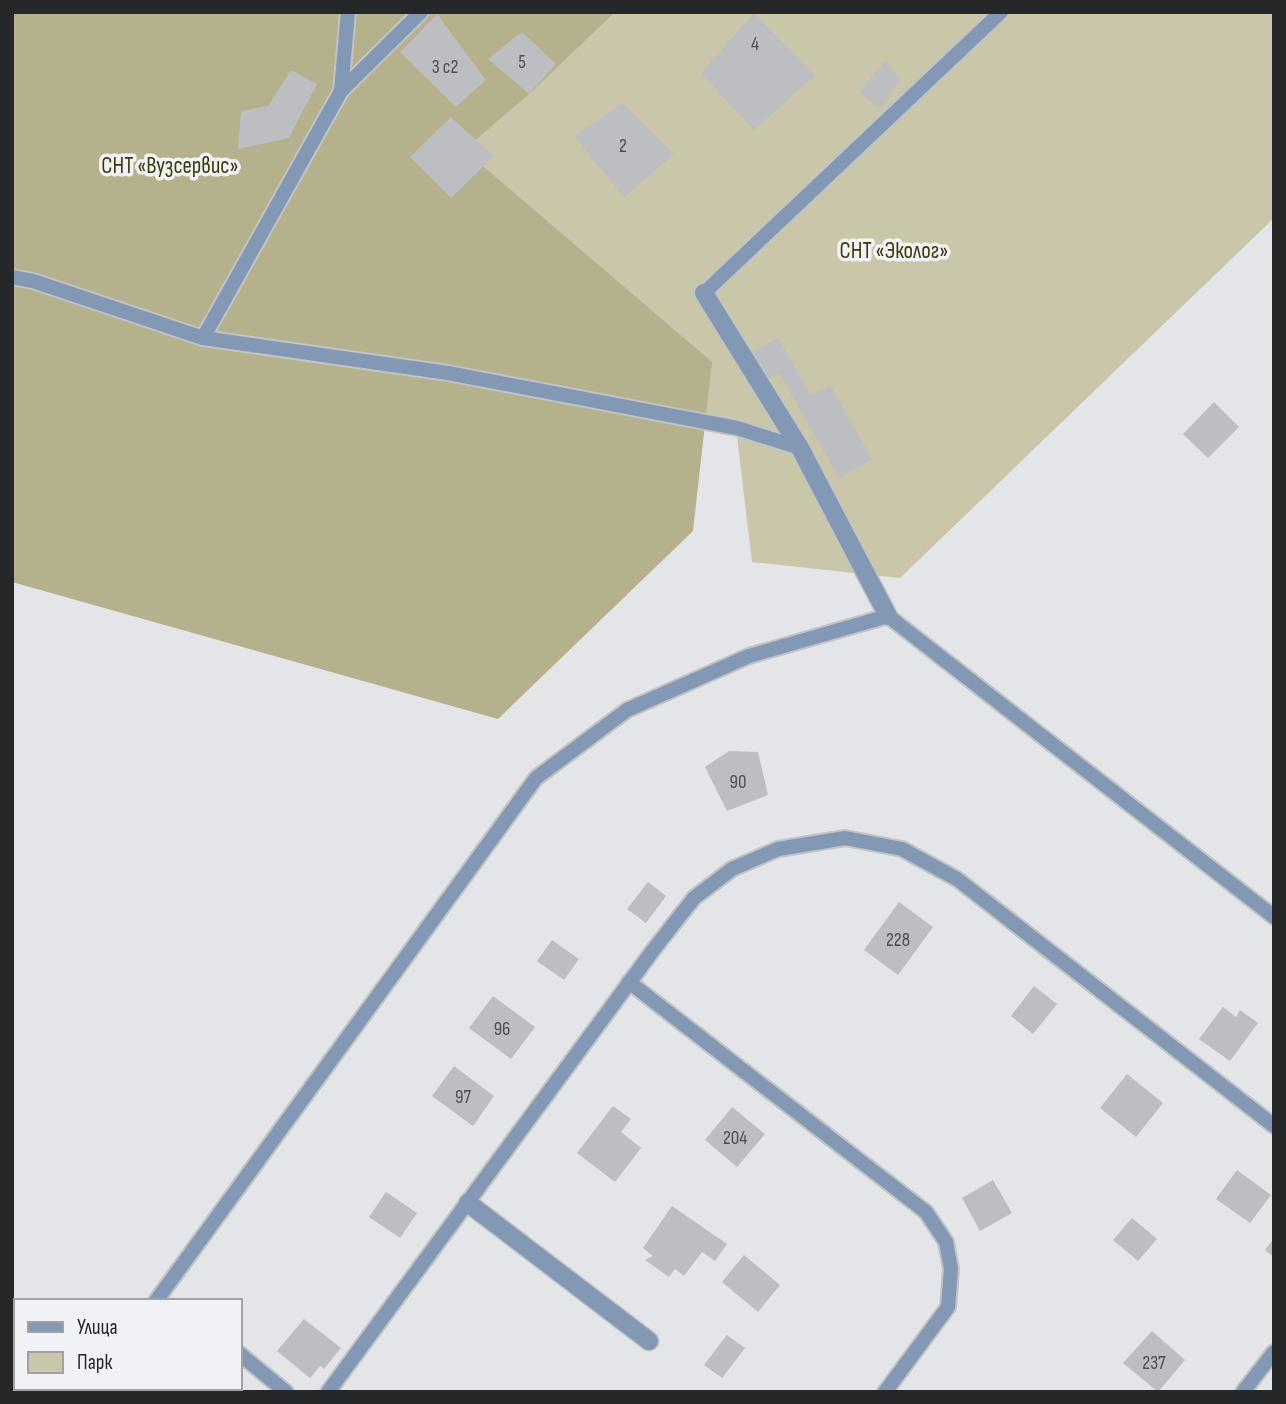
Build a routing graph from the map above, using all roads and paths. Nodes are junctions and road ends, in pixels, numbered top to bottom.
1 (348, 12) edge
2 (421, 12) edge
3 (1001, 12) edge
4 (341, 91) junction
5 (12, 277) edge
6 (704, 293) joint
7 (203, 338) junction
8 (800, 448) junction
9 (888, 616) junction
10 (1274, 917) edge
11 (629, 982) junction
12 (1274, 1126) edge
13 (468, 1203) junction
14 (160, 1296) edge
15 (649, 1341) dead end
16 (1274, 1352) edge
17 (242, 1356) edge
18 (286, 1392) edge
19 (328, 1392) edge
20 (885, 1392) edge
21 (1243, 1392) edge

1 - 4 lane
2 - 4 lane
3 - 6 lane
4 - 7 lane
5 - 7 lane
6 - 8 street
7 - 8 lane
8 - 9 street
9 - 10 lane
9 - 14 lane
11 - 12 lane
11 - 13 lane
11 - 20 lane
13 - 15 street
13 - 19 lane
16 - 21 lane
17 - 18 lane

